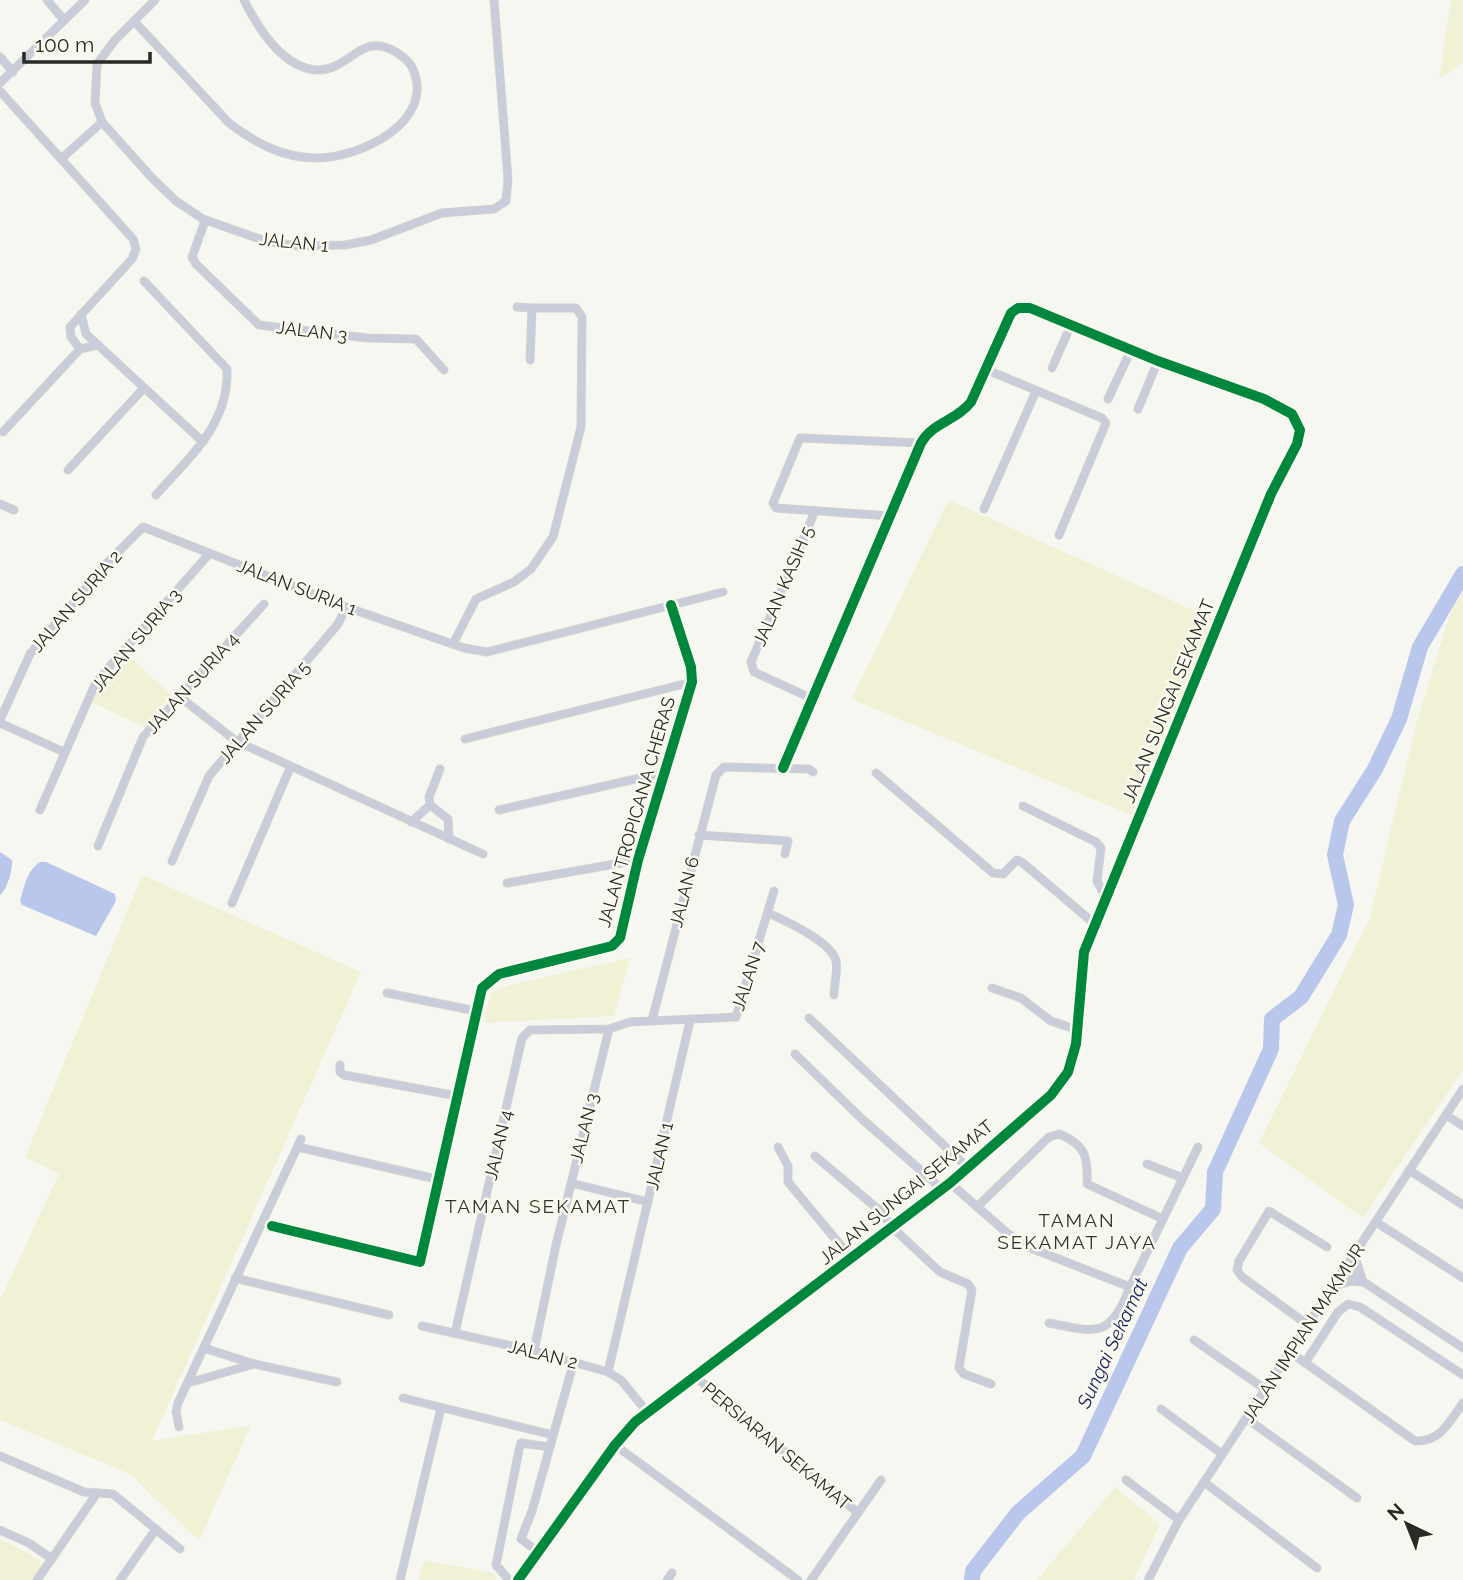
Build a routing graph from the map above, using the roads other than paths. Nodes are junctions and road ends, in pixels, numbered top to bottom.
1 (47, 0) edge
2 (85, 0) edge
3 (155, 0) edge
4 (244, 0) edge
5 (494, 0) edge
6 (64, 20) junction
7 (134, 21) junction
8 (0, 57) edge
9 (13, 72) junction
10 (0, 83) edge
11 (0, 91) edge
12 (102, 122) junction
13 (61, 159) junction
14 (205, 220) junction
15 (144, 281) dead end
16 (517, 307) dead end
17 (532, 308) junction
18 (81, 313) junction
19 (1070, 325) junction
20 (99, 346) junction
21 (80, 349) junction
22 (1131, 350) junction
23 (530, 360) dead end
24 (1157, 361) junction
25 (1052, 368) dead end
26 (985, 369) junction
27 (444, 370) dead end
28 (143, 389) junction
29 (1036, 391) junction
30 (1108, 399) dead end
31 (1138, 409) dead end
32 (3, 432) dead end
33 (203, 442) junction
34 (921, 443) junction
35 (68, 470) dead end
36 (156, 495) dead end
37 (0, 503) edge
38 (985, 509) dead end
39 (14, 510) dead end
40 (815, 511) junction
41 (890, 516) junction
42 (143, 527) joint
43 (1059, 535) dead end
44 (209, 554) junction
45 (723, 592) dead end
46 (264, 604) dead end
47 (671, 606) junction
48 (346, 607) junction
49 (453, 643) junction
50 (692, 682) junction
51 (180, 696) junction
52 (813, 699) junction
53 (0, 721) edge
54 (465, 740) dead end
55 (236, 741) junction
56 (64, 752) junction
57 (290, 768) junction
58 (783, 768) junction
59 (440, 769) dead end
60 (813, 772) dead end
61 (662, 773) junction
62 (876, 773) dead end
63 (430, 805) junction
64 (1023, 806) dead end
65 (40, 810) dead end
66 (499, 810) dead end
67 (411, 822) junction
68 (699, 835) junction
69 (449, 838) junction
70 (98, 846) dead end
71 (483, 854) dead end
72 (785, 854) dead end
73 (638, 860) junction
74 (172, 862) dead end
75 (507, 883) dead end
76 (774, 891) dead end
77 (1107, 900) junction
78 (232, 903) dead end
79 (768, 913) junction
80 (1097, 926) junction
81 (992, 988) dead end
82 (387, 993) dead end
83 (834, 995) dead end
84 (475, 1011) junction
85 (808, 1018) dead end
86 (652, 1020) junction
87 (690, 1021) junction
88 (609, 1029) junction
89 (1078, 1030) junction
90 (795, 1054) dead end
91 (340, 1065) dead end
92 (1463, 1089) edge
93 (457, 1096) junction
94 (1446, 1115) junction
95 (1463, 1126) edge
96 (778, 1147) dead end
97 (1198, 1147) dead end
98 (815, 1156) dead end
99 (1147, 1164) dead end
100 (968, 1168) junction
101 (1409, 1170) junction
102 (1183, 1178) junction
103 (436, 1179) junction
104 (571, 1183) junction
105 (950, 1184) junction
106 (943, 1189) junction
107 (648, 1202) junction
108 (1463, 1205) edge
109 (976, 1207) junction
110 (1163, 1219) junction
111 (1376, 1222) junction
112 (272, 1226) dead end
113 (893, 1228) junction
114 (1326, 1247) dead end
115 (1354, 1254) junction
116 (852, 1259) junction
117 (1344, 1269) junction
118 (235, 1278) junction
119 (1463, 1278) edge
120 (1363, 1282) junction
121 (1333, 1286) junction
122 (1130, 1287) junction
123 (389, 1315) dead end
124 (1049, 1323) dead end
125 (422, 1325) dead end
126 (1308, 1325) junction
127 (455, 1333) junction
128 (1194, 1340) dead end
129 (204, 1348) junction
130 (1463, 1348) edge
131 (534, 1351) junction
132 (1290, 1352) junction
133 (574, 1362) junction
134 (1306, 1363) junction
135 (254, 1364) junction
136 (608, 1372) junction
137 (1463, 1375) edge
138 (697, 1378) junction
139 (337, 1382) dead end
140 (188, 1383) junction
141 (991, 1384) dead end
142 (1265, 1389) junction
143 (403, 1398) dead end
144 (1463, 1402) edge
145 (441, 1408) junction
146 (1161, 1409) dead end
147 (648, 1413) junction
148 (1246, 1418) junction
149 (179, 1427) dead end
150 (553, 1435) junction
151 (615, 1445) junction
152 (550, 1447) junction
153 (1222, 1454) junction
154 (0, 1457) edge
155 (881, 1480) dead end
156 (1126, 1480) dead end
157 (1203, 1482) junction
158 (97, 1493) junction
159 (1357, 1498) dead end
160 (858, 1513) junction
161 (1179, 1520) junction
162 (0, 1530) edge
163 (156, 1530) junction
164 (180, 1549) dead end
165 (538, 1552) junction
166 (52, 1559) junction
167 (1317, 1568) dead end
168 (37, 1580) edge
169 (120, 1580) edge
170 (400, 1580) edge
171 (509, 1580) edge
172 (518, 1580) edge
173 (798, 1580) edge
174 (811, 1580) edge
175 (1147, 1580) edge

1 - 6 street
2 - 6 street
3 - 7 street
4 - 7 street
5 - 14 street, JALAN 1
6 - 9 street
7 - 12 street
8 - 9 street
9 - 10 street
11 - 13 street
12 - 13 street
12 - 14 street, JALAN 1
13 - 18 street
14 - 27 street, JALAN 3
15 - 33 street
16 - 17 street
17 - 23 street
17 - 49 street
18 - 20 street
18 - 21 street
19 - 22 street, JALAN SUNGAI SEKAMAT
19 - 25 street
19 - 26 street, JALAN SUNGAI SEKAMAT
20 - 21 street
20 - 28 street
21 - 32 street
22 - 24 street, JALAN SUNGAI SEKAMAT
22 - 30 street
24 - 31 street
24 - 77 street, JALAN SUNGAI SEKAMAT
26 - 29 street
26 - 34 street, JALAN SUNGAI SEKAMAT
28 - 33 street
28 - 35 street
29 - 38 street
29 - 43 street
33 - 36 street
34 - 40 street
34 - 41 street, JALAN SUNGAI SEKAMAT
37 - 39 street
40 - 41 street
40 - 52 street, JALAN KASIH 5
41 - 52 street, JALAN SUNGAI SEKAMAT
42 - 44 street, JALAN SURIA 1
42 - 53 street, JALAN SURIA 2
44 - 48 street, JALAN SURIA 1
44 - 56 street, JALAN SURIA 3
45 - 47 street, JALAN SURIA 1
46 - 51 street, JALAN SURIA 4
47 - 49 street, JALAN SURIA 1
47 - 50 street, JALAN TROPICANA CHERAS
48 - 49 street, JALAN SURIA 1
48 - 55 street, JALAN SURIA 5
50 - 54 street
50 - 61 street, JALAN TROPICANA CHERAS
51 - 55 street
51 - 70 street, JALAN SURIA 4
52 - 58 street, JALAN SUNGAI SEKAMAT
53 - 56 street
55 - 57 street
55 - 74 street, JALAN SURIA 5
56 - 65 street, JALAN SURIA 3
57 - 67 street
57 - 78 street
58 - 60 street
58 - 68 street, JALAN 6
59 - 63 street
61 - 66 street
61 - 73 street, JALAN TROPICANA CHERAS
62 - 80 street
63 - 67 street
63 - 69 street
64 - 77 street
67 - 69 street
68 - 72 street
68 - 86 street, JALAN 6
69 - 71 street
73 - 75 street
73 - 84 street, JALAN TROPICANA CHERAS
76 - 79 street, JALAN 7
77 - 80 street, JALAN SUNGAI SEKAMAT
79 - 83 street
79 - 87 street, JALAN 7
80 - 89 street, JALAN SUNGAI SEKAMAT
81 - 89 street
82 - 84 street
84 - 93 street, JALAN TROPICANA CHERAS
85 - 100 street
86 - 87 street
86 - 88 street
87 - 107 street, JALAN 1
88 - 104 street, JALAN 3
88 - 127 street, JALAN 4
89 - 100 street, JALAN SUNGAI SEKAMAT
90 - 106 street
91 - 93 street
92 - 94 street, JALAN IMPIAN MAKMUR
93 - 103 street, JALAN TROPICANA CHERAS
94 - 95 street
94 - 101 street, JALAN IMPIAN MAKMUR
96 - 116 street
97 - 102 street
98 - 113 street
99 - 102 street
100 - 105 street, JALAN SUNGAI SEKAMAT
101 - 108 street
101 - 111 street, JALAN IMPIAN MAKMUR
102 - 110 street
103 - 112 street, JALAN TROPICANA CHERAS
103 - 118 street
104 - 107 street
104 - 131 street, JALAN 3
105 - 106 street, JALAN SUNGAI SEKAMAT
105 - 109 street
106 - 113 street, JALAN SUNGAI SEKAMAT
107 - 136 street, JALAN 1
109 - 110 street
109 - 122 street
110 - 122 street
111 - 115 street, JALAN IMPIAN MAKMUR
111 - 119 street
113 - 116 street, JALAN SUNGAI SEKAMAT
113 - 141 street
114 - 126 street
115 - 117 street, JALAN IMPIAN MAKMUR
115 - 120 street
116 - 138 street, JALAN SUNGAI SEKAMAT
117 - 120 street
117 - 121 street, JALAN IMPIAN MAKMUR
118 - 123 street
118 - 129 street
120 - 121 street
120 - 130 street
121 - 126 street, JALAN IMPIAN MAKMUR
122 - 124 street
125 - 127 street, JALAN 2
126 - 132 street, JALAN IMPIAN MAKMUR
127 - 131 street, JALAN 2
128 - 142 street
129 - 135 street
129 - 140 street
131 - 133 street, JALAN 2
132 - 134 street
132 - 142 street, JALAN IMPIAN MAKMUR
133 - 136 street, JALAN 2
133 - 150 street
134 - 137 street
134 - 144 street
135 - 139 street
135 - 140 street
136 - 147 street, JALAN 2
138 - 147 street, JALAN SUNGAI SEKAMAT
138 - 160 street, PERSIARAN SEKAMAT
140 - 149 street
142 - 148 street, JALAN IMPIAN MAKMUR
143 - 145 street
145 - 150 street
145 - 170 street
146 - 153 street
147 - 151 street, JALAN SUNGAI SEKAMAT
148 - 153 street, JALAN IMPIAN MAKMUR
148 - 159 street
150 - 152 street
151 - 165 street, JALAN SUNGAI SEKAMAT
151 - 173 street
152 - 165 street
152 - 171 street
153 - 157 street, JALAN IMPIAN MAKMUR
154 - 158 street
155 - 160 street
156 - 161 street
157 - 161 street, JALAN IMPIAN MAKMUR
157 - 167 street
158 - 163 street
158 - 166 street
160 - 174 street
161 - 175 street, JALAN IMPIAN MAKMUR
162 - 166 street
163 - 164 street
163 - 169 street
165 - 172 street, JALAN SUNGAI SEKAMAT
166 - 168 street

